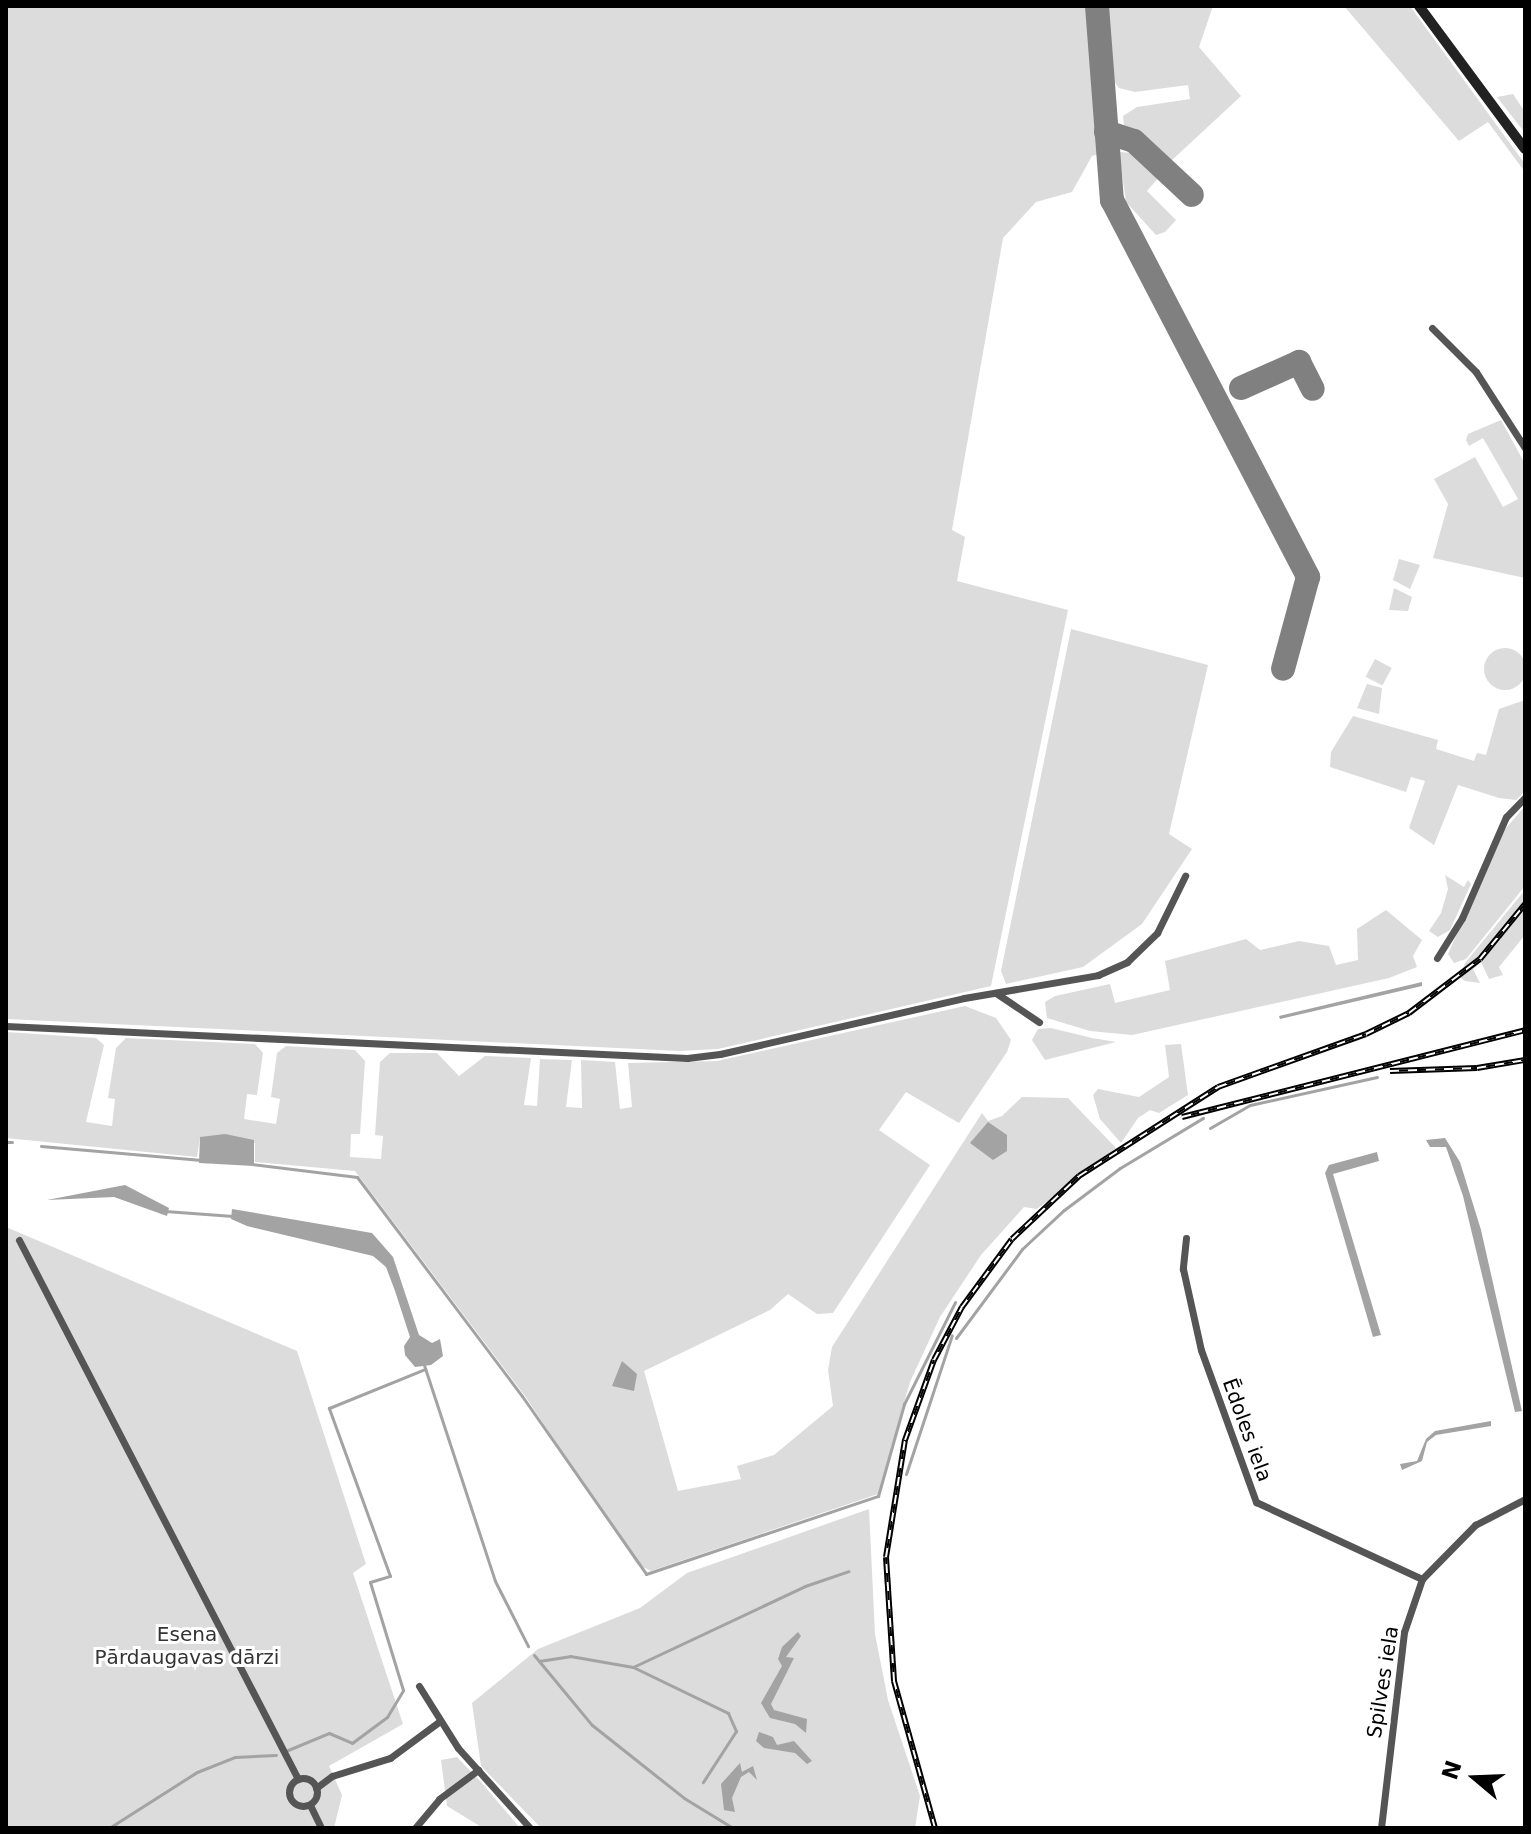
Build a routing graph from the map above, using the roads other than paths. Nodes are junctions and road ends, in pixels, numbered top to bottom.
1 (1419, 6) edge
2 (1525, 149) edge
3 (1432, 328) dead end
4 (1525, 448) edge
5 (1525, 797) edge
6 (1185, 876) dead end
7 (1437, 958) dead end
8 (996, 993) junction
9 (1039, 1022) dead end
10 (6, 1026) edge
11 (1186, 1238) dead end
12 (19, 1240) dead end
13 (1525, 1499) edge
14 (1422, 1579) junction
15 (419, 1686) dead end
16 (440, 1721) junction
17 (478, 1770) junction
18 (295, 1780) junction
19 (317, 1785) junction
20 (309, 1808) junction
21 (321, 1828) edge
22 (415, 1828) edge
23 (530, 1828) edge
24 (1381, 1828) edge

1 - 2 main road
3 - 4 street
5 - 7 street
6 - 8 street
8 - 9 street
8 - 10 street
11 - 14 street, Ēdoles iela
12 - 18 street
13 - 14 street, Spilves iela
14 - 24 street, Spilves iela
15 - 16 street
16 - 17 street
16 - 19 street
17 - 22 street
17 - 23 street
18 - 19 street
18 - 20 street
19 - 20 street
20 - 21 street

